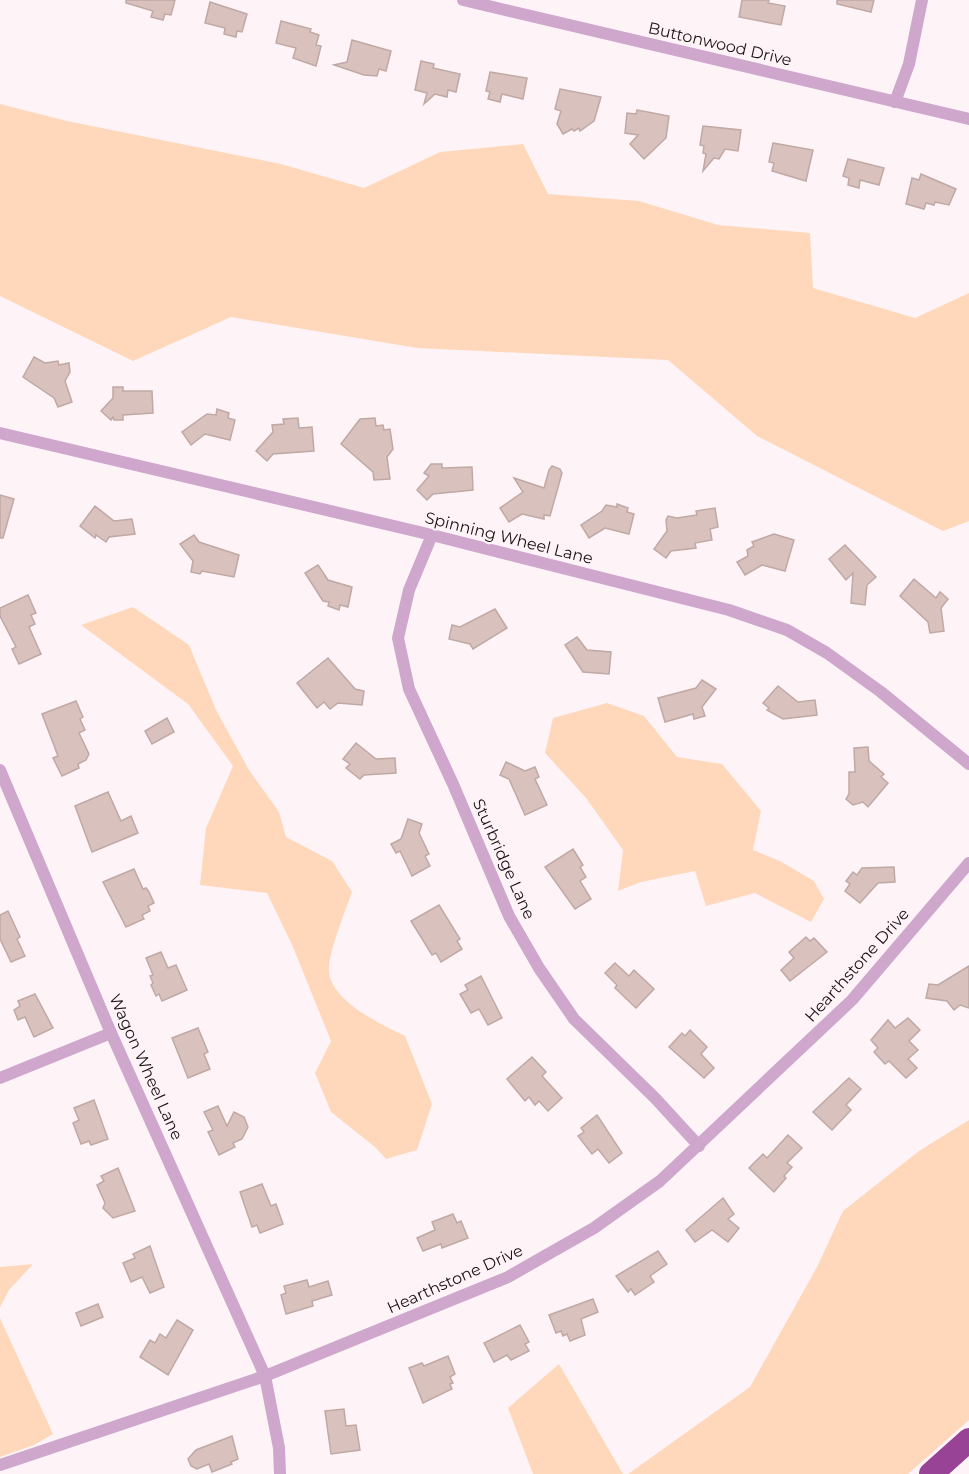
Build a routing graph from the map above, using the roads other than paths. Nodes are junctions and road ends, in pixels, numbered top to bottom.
1 (463, 0) edge
2 (922, 0) edge
3 (895, 102) junction
4 (969, 119) edge
5 (0, 433) edge
6 (432, 535) junction
7 (969, 764) edge
8 (0, 770) edge
9 (969, 863) edge
10 (111, 1033) junction
11 (0, 1078) edge
12 (699, 1146) junction
13 (265, 1376) junction
14 (969, 1440) edge
15 (0, 1465) edge
16 (280, 1474) edge
17 (931, 1474) edge

1 - 3 street, Buttonwood Drive
2 - 3 street
3 - 4 street, Buttonwood Drive
5 - 6 street, Spinning Wheel Lane
6 - 7 street, Spinning Wheel Lane
6 - 12 street, Sturbridge Lane
8 - 10 street, Wagon Wheel Lane
9 - 12 street, Hearthstone Drive
10 - 11 street
10 - 13 street, Wagon Wheel Lane
12 - 13 street, Hearthstone Drive
13 - 15 street, Hearthstone Drive
13 - 16 street, Wagon Wheel Lane
14 - 17 highway

